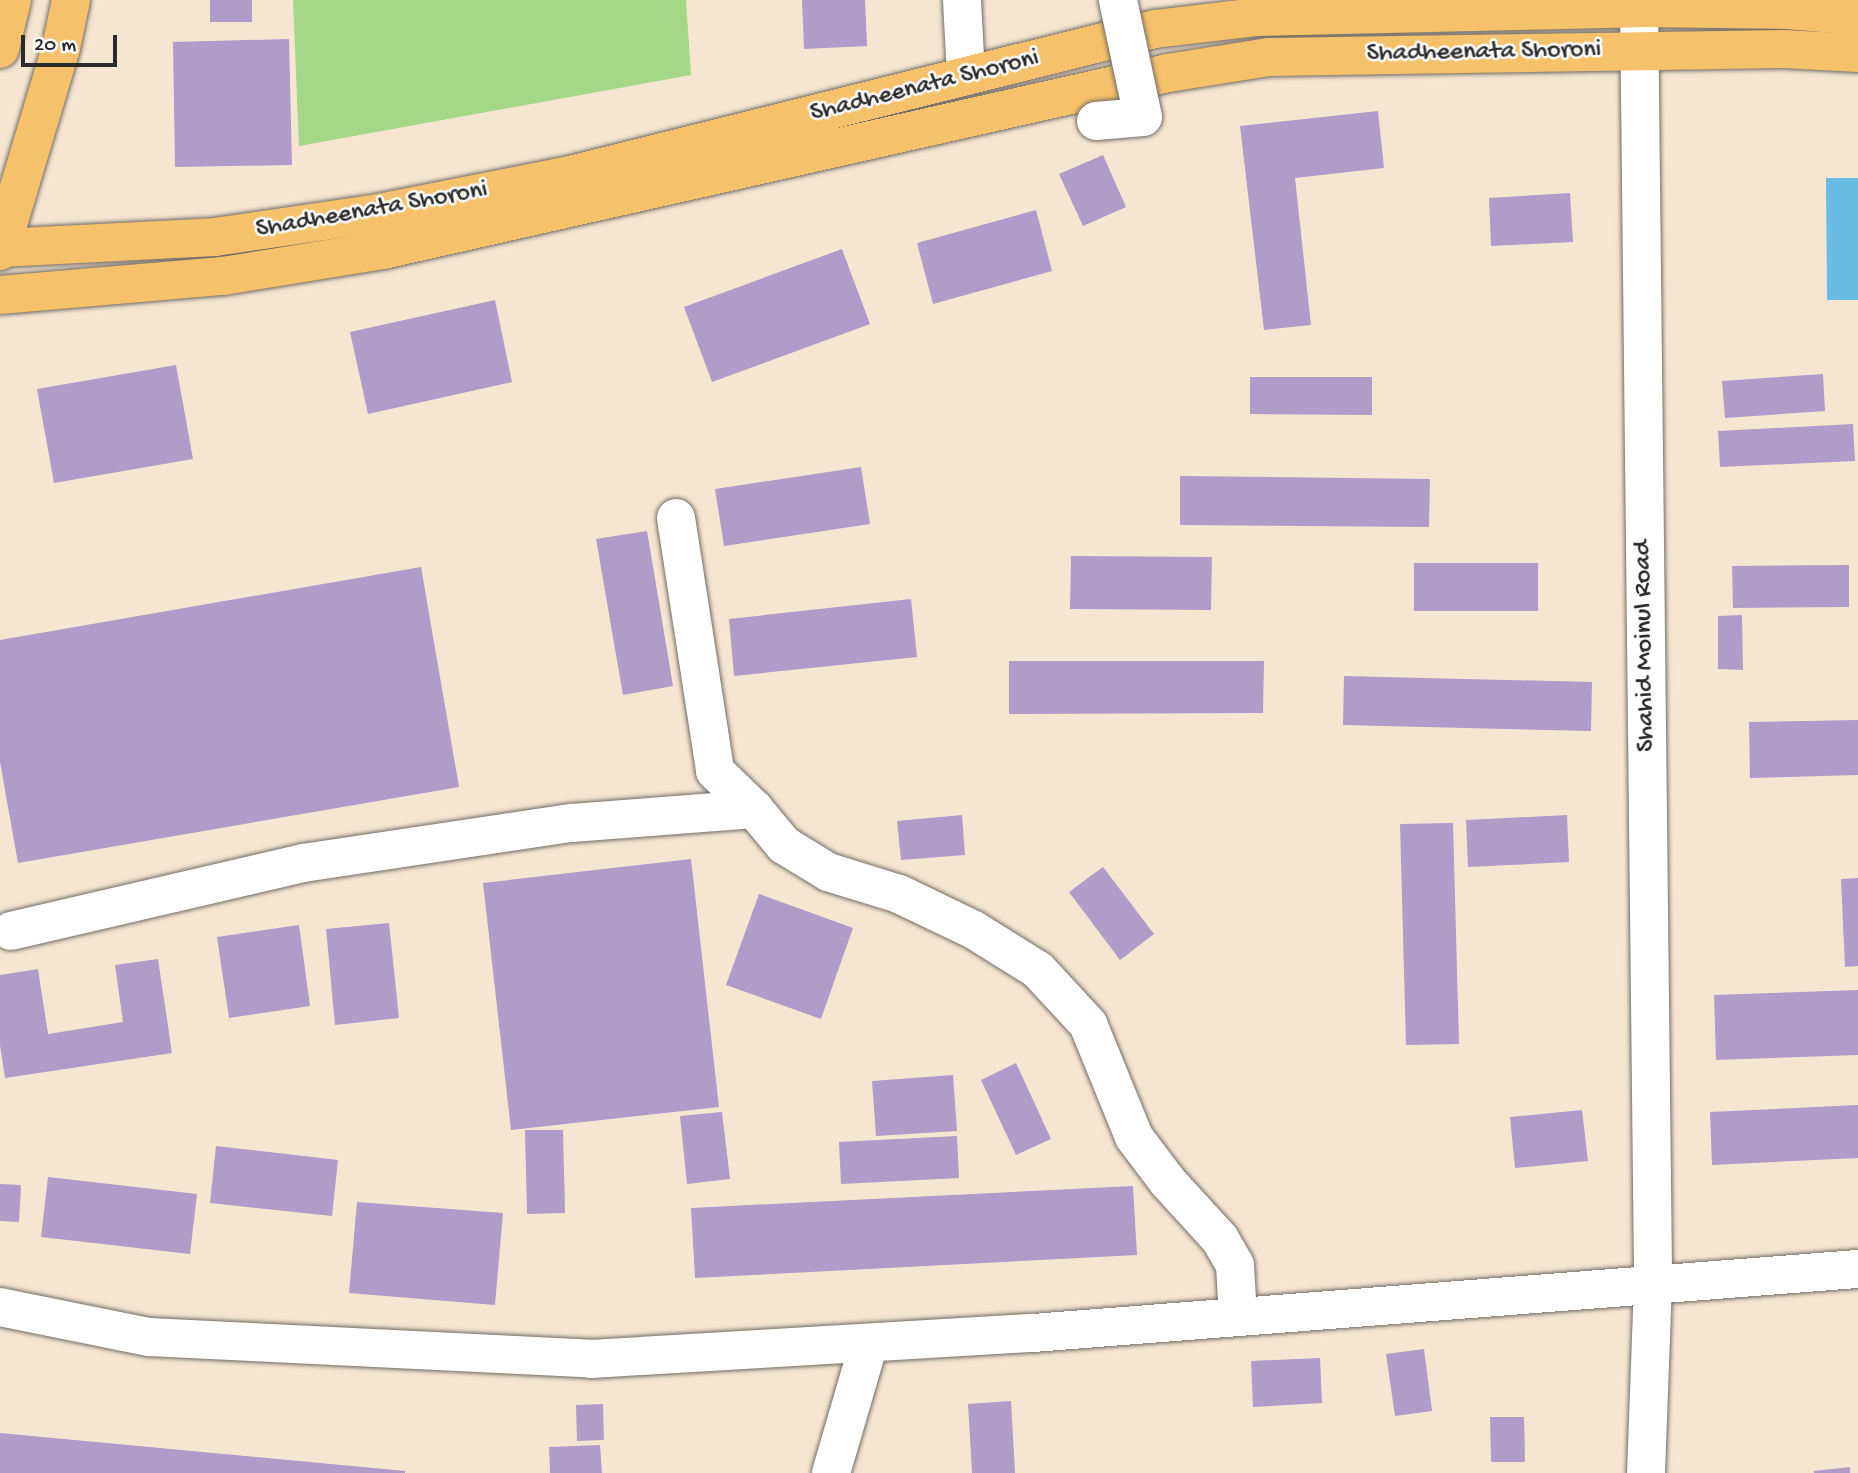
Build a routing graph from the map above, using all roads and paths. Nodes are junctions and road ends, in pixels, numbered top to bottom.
1 (12, 0) edge
2 (71, 0) edge
3 (962, 0) edge
4 (1118, 0) edge
5 (1639, 4) edge
6 (1320, 8) edge
7 (1858, 16) edge
8 (0, 48) edge
9 (1639, 51) junction
10 (1858, 53) edge
11 (966, 76) junction
12 (1096, 121) dead end
13 (0, 249) edge
14 (0, 295) edge
15 (676, 518) dead end
16 (754, 809) junction
17 (10, 931) dead end
18 (1858, 1269) edge
19 (1653, 1283) junction
20 (0, 1307) edge
21 (1238, 1317) junction
22 (869, 1343) junction
23 (831, 1473) edge
24 (1646, 1473) edge

1 - 8 main road
2 - 13 main road
3 - 11 street
4 - 12 street, bridge
5 - 6 main road, Shadheenata Shoroni
5 - 7 main road, Shadheenata Shoroni
5 - 9 street, Shahid Moinul Road
6 - 11 main road, Shadheenata Shoroni
9 - 10 main road, Shadheenata Shoroni
9 - 14 main road, Shadheenata Shoroni
9 - 19 street, Shahid Moinul Road
11 - 13 main road, Shadheenata Shoroni
15 - 16 street
16 - 17 street
16 - 21 street
18 - 19 street
19 - 21 street
19 - 24 street, Shahid Moinul Road
20 - 22 street
21 - 22 street
22 - 23 street

